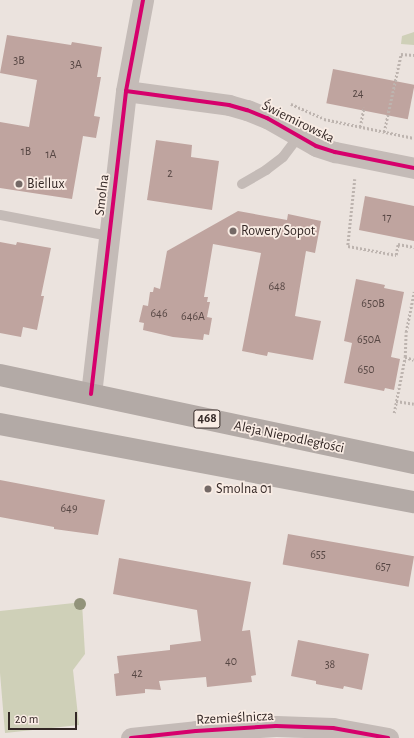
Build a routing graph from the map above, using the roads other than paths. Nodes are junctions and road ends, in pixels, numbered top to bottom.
1 (143, 0) edge
2 (126, 91) junction
3 (299, 136) junction
4 (414, 168) edge
5 (242, 184) dead end
6 (0, 215) edge
7 (109, 236) junction
8 (0, 375) edge
9 (91, 394) junction
10 (0, 424) edge
11 (414, 463) edge
12 (414, 502) edge
13 (130, 738) edge
14 (388, 738) edge

1 - 2 street, Smolna
2 - 3 street, Świemirowska
2 - 7 street, Smolna
3 - 4 street, Świemirowska
3 - 5 lane
6 - 7 lane
7 - 9 street, Smolna
8 - 9 main road, Aleja Niepodległości / 468
9 - 11 main road, Aleja Niepodległości / 468
10 - 12 main road
13 - 14 street, Rzemieślnicza

